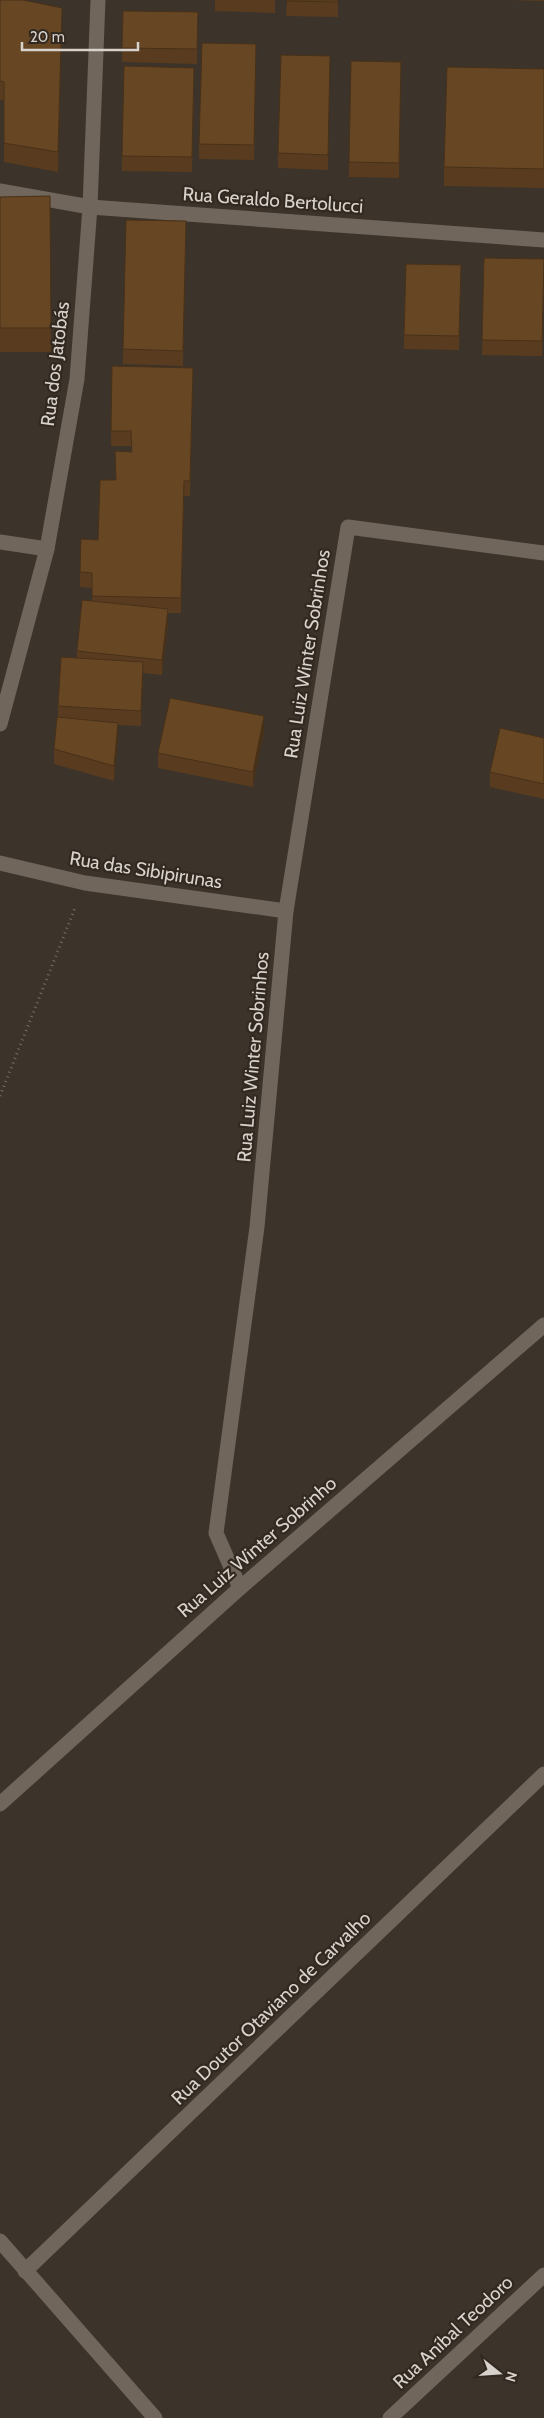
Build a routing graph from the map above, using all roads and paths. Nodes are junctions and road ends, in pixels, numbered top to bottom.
1 (98, 0) edge
2 (0, 191) edge
3 (90, 207) junction
4 (544, 240) edge
5 (0, 542) edge
6 (47, 549) junction
7 (544, 554) edge
8 (0, 724) edge
9 (0, 862) edge
10 (85, 883) junction
11 (286, 911) junction
12 (0, 1096) edge
13 (544, 1325) edge
14 (240, 1588) junction
15 (544, 1774) edge
16 (0, 1804) edge
17 (0, 2240) edge
18 (25, 2271) junction
19 (544, 2275) edge
20 (155, 2418) edge
21 (390, 2418) edge

1 - 3 street, Rua dos Jatobás
2 - 3 street, Rua Geraldo Bertolucci
3 - 4 street, Rua Geraldo Bertolucci
3 - 6 street, Rua dos Jatobás
5 - 6 street
6 - 8 street, Rua dos Jatobás
7 - 11 street, Rua Luiz Winter Sobrinhos
9 - 10 street, Rua das Sibipirunas
10 - 11 street, Rua das Sibipirunas
10 - 12 path
11 - 14 street, Rua Luiz Winter Sobrinhos
13 - 14 street, Rua Luiz Winter Sobrinho
14 - 16 street, Rua Luiz Winter Sobrinho
15 - 18 street, Rua Doutor Otaviano de Carvalho
17 - 18 street
18 - 20 street
19 - 21 street, Rua Aníbal Teodoro

